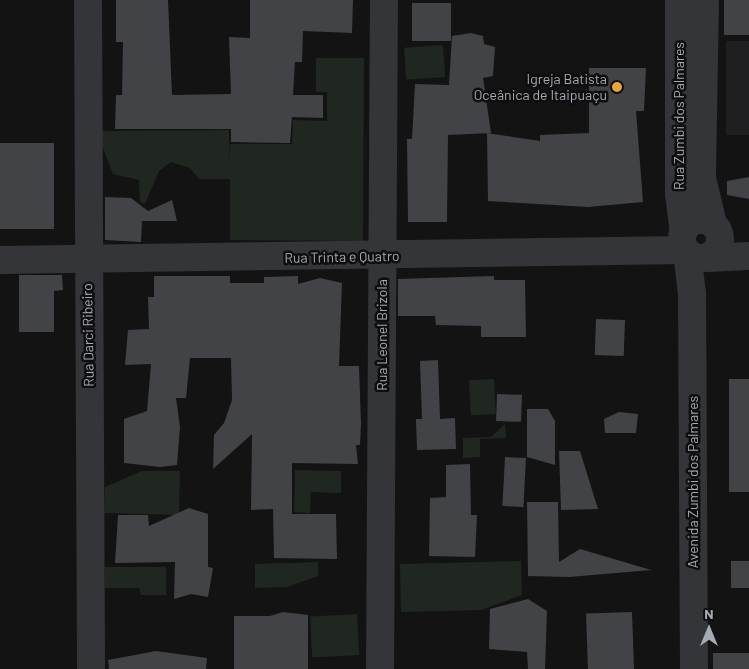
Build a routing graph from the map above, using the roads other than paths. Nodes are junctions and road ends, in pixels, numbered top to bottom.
1 (88, 0) edge
2 (384, 0) edge
3 (679, 0) edge
4 (705, 0) edge
5 (716, 227) junction
6 (749, 243) edge
7 (693, 250) junction
8 (383, 256) junction
9 (749, 256) edge
10 (0, 260) edge
11 (87, 260) junction
12 (91, 669) edge
13 (380, 669) edge
14 (694, 669) edge

1 - 11 street, Rua Darci Ribeiro
2 - 8 street, Rua Leonel Brizola
3 - 7 street, Rua Zumbi dos Palmares
4 - 5 street, Rua Zumbi dos Palmares
5 - 6 street
5 - 7 street
7 - 8 street, Rua Trinta e Quatro
7 - 9 street, Rua Trinta e Quatro
7 - 14 street, Avenida Zumbi dos Palmares
8 - 11 street, Rua Trinta e Quatro
8 - 13 street, Rua Leonel Brizola
10 - 11 street, Rua Trinta e Quatro
11 - 12 street, Rua Darci Ribeiro

